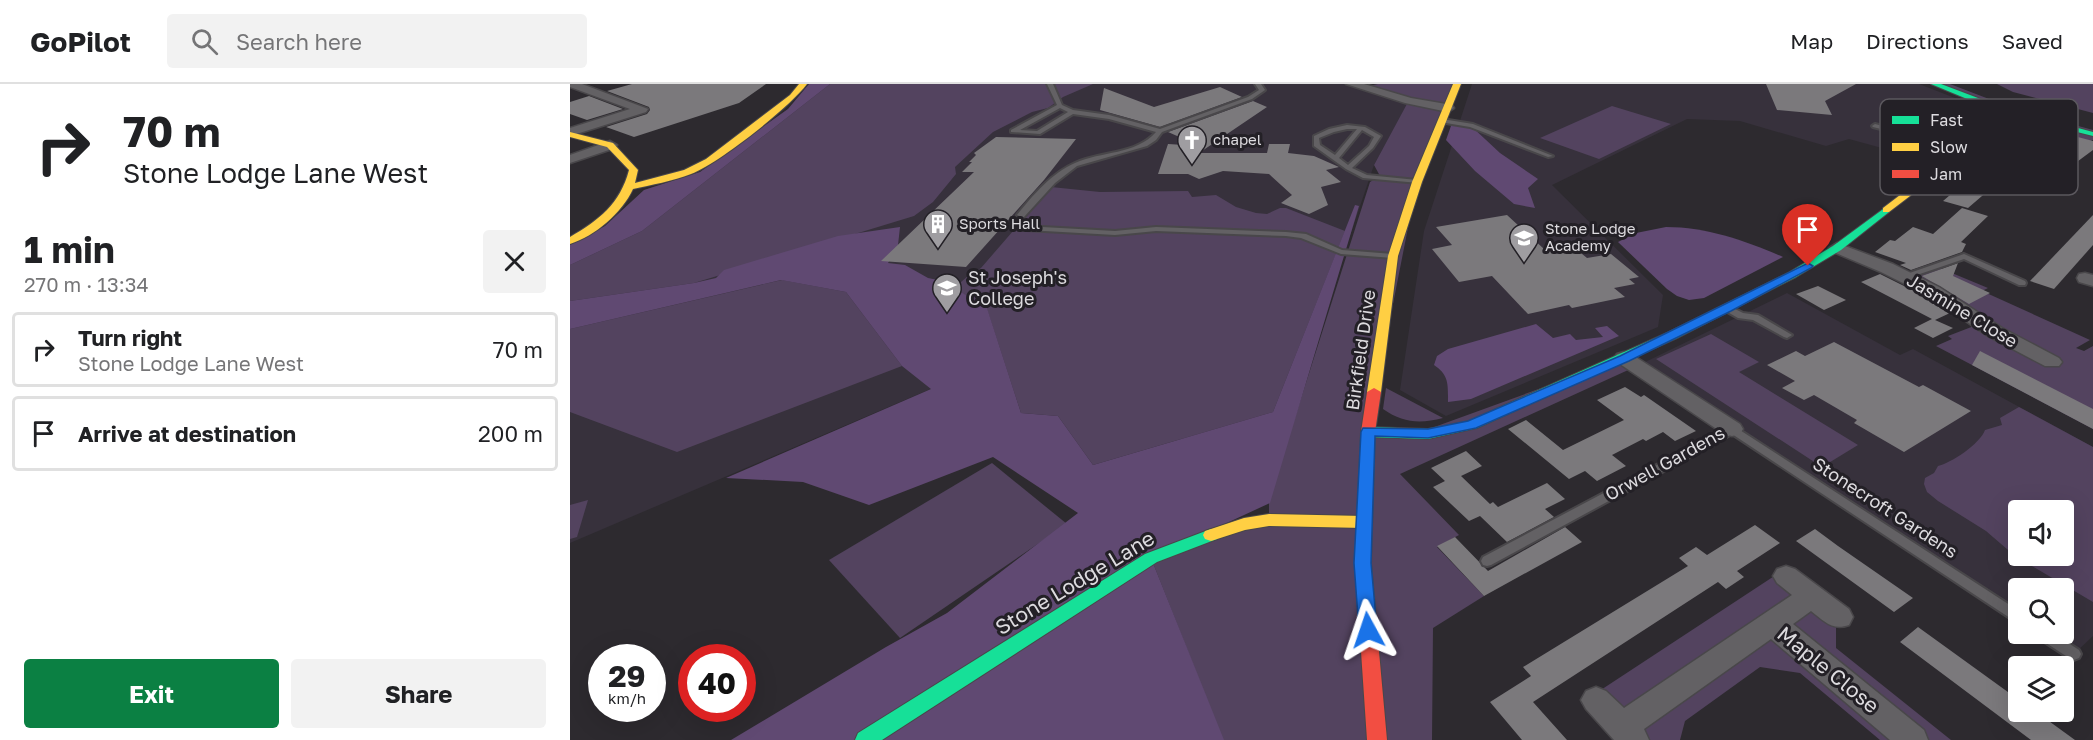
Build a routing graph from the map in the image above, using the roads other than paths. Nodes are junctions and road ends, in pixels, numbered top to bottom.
1 (571, 84) edge
2 (803, 84) edge
3 (1050, 84) edge
4 (1258, 84) edge
5 (1352, 84) edge
6 (1457, 84) edge
7 (1935, 84) edge
8 (1976, 99) edge
9 (1060, 106) junction
10 (1072, 112) junction
11 (1445, 115) junction
12 (1875, 126) dead end
13 (1880, 127) edge
14 (1361, 129) junction
15 (2078, 130) edge
16 (1160, 131) junction
17 (570, 133) edge
18 (2093, 134) edge
19 (610, 146) junction
20 (1550, 156) dead end
21 (570, 159) edge
22 (1335, 159) junction
23 (1348, 168) junction
24 (1417, 182) junction
25 (633, 186) junction
26 (1907, 195) edge
27 (1021, 215) dead end
28 (1027, 228) dead end
29 (570, 242) edge
30 (1837, 248) junction
31 (1393, 256) junction
32 (1905, 276) junction
33 (2022, 283) dead end
34 (1727, 309) junction
35 (1787, 334) dead end
36 (1624, 358) junction
37 (2052, 362) dead end
38 (1732, 429) junction
39 (1368, 432) junction
40 (1364, 522) junction
41 (1487, 561) dead end
42 (1786, 576) dead end
43 (1812, 596) junction
44 (2008, 611) edge
45 (1839, 617) dead end
46 (1772, 623) junction
47 (2059, 644) edge
48 (2074, 654) dead end
49 (1596, 700) dead end
50 (1628, 734) edge
51 (865, 740) edge
52 (1377, 740) edge
53 (1913, 740) edge

1 - 17 street
2 - 25 street
3 - 9 lane
4 - 16 lane
5 - 11 street
6 - 11 street, Birkfield Drive
7 - 8 street
9 - 10 lane
9 - 10 lane
10 - 16 lane
11 - 20 lane
11 - 24 street, Birkfield Drive
12 - 13 lane
14 - 22 lane
14 - 22 lane
14 - 23 lane
15 - 18 street
16 - 27 lane
17 - 19 street
19 - 21 street
19 - 25 street
22 - 23 lane
23 - 24 lane
24 - 31 street, Birkfield Drive
25 - 29 street
26 - 30 street
28 - 31 lane
30 - 32 street, Jasmine Close
30 - 34 street
31 - 39 street, Birkfield Drive
32 - 33 lane
32 - 37 street, Jasmine Close
34 - 35 lane
34 - 36 street
36 - 38 street, Orwell Gardens
36 - 39 street
38 - 41 lane, Orwell Gardens
38 - 44 lane, Stonecroft Gardens
39 - 40 street, Birkfield Drive
40 - 51 street, Stone Lodge Lane
40 - 52 street, Birkfield Drive
42 - 43 street
43 - 45 street
43 - 46 street, Maple Close
46 - 50 street, Maple Close
46 - 53 street, Maple Close
47 - 48 lane
49 - 50 street

